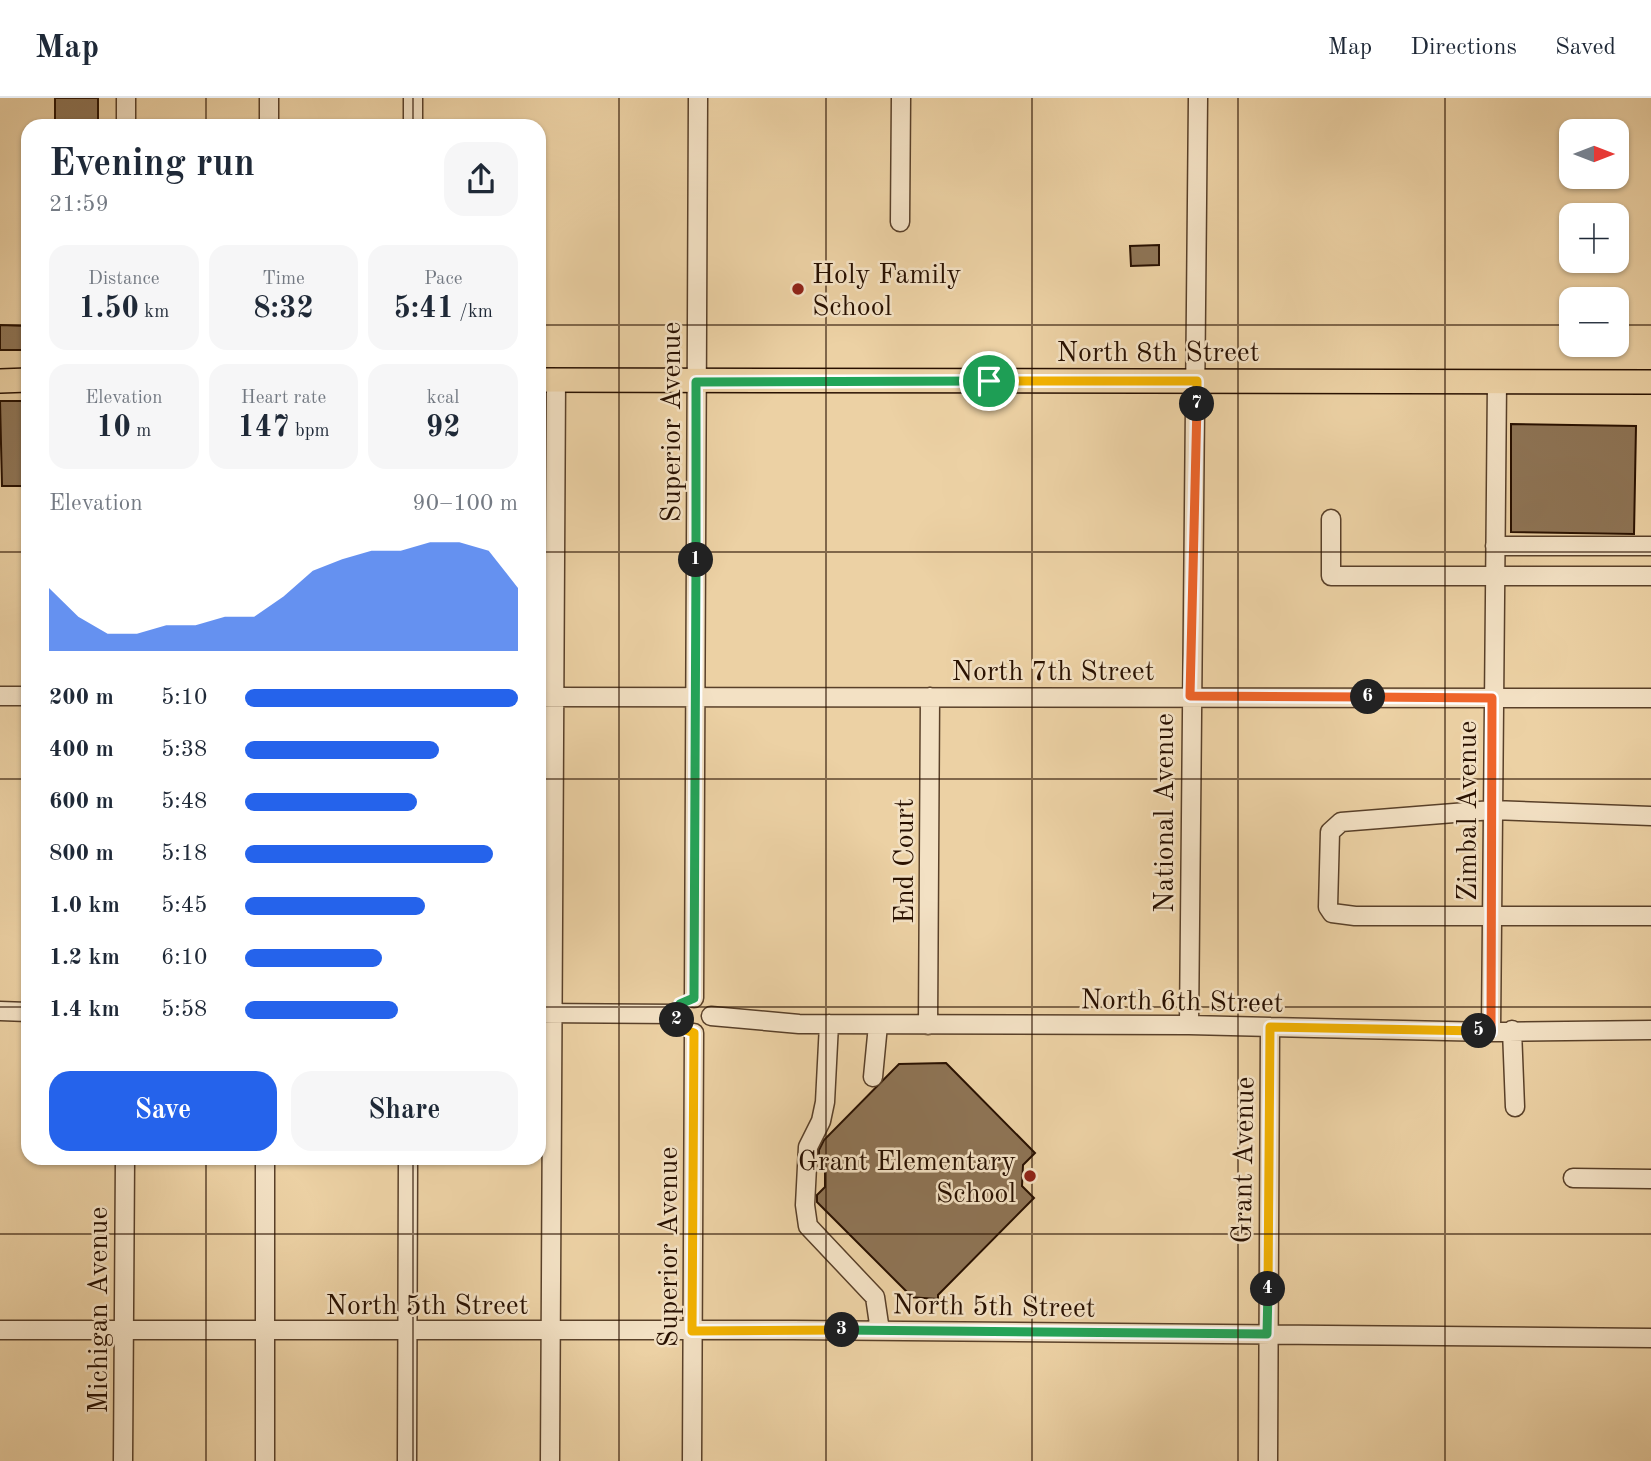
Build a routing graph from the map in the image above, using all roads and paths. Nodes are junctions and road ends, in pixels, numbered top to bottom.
1 (126, 98) edge
2 (269, 98) edge
3 (413, 98) edge
4 (698, 98) edge
5 (901, 98) edge
6 (1198, 98) edge
7 (126, 119) edge
8 (269, 119) edge
9 (413, 119) edge
10 (900, 222) dead end
11 (547, 379) edge
12 (21, 380) edge
13 (0, 381) edge
14 (1197, 381) junction
15 (696, 382) junction
16 (1497, 382) junction
17 (1651, 382) edge
18 (1331, 519) dead end
19 (1495, 546) junction
20 (1651, 546) edge
21 (1494, 576) junction
22 (1651, 576) edge
23 (0, 696) edge
24 (21, 696) edge
25 (930, 696) junction
26 (1190, 696) junction
27 (547, 697) edge
28 (695, 697) junction
29 (1492, 698) junction
30 (1651, 698) edge
31 (1492, 810) junction
32 (1651, 816) edge
33 (1492, 916) junction
34 (1651, 916) edge
35 (694, 998) junction
36 (0, 1011) edge
37 (21, 1012) edge
38 (546, 1013) edge
39 (676, 1014) junction
40 (711, 1016) junction
41 (829, 1024) junction
42 (878, 1025) junction
43 (928, 1025) junction
44 (1189, 1025) junction
45 (1270, 1027) junction
46 (1491, 1030) junction
47 (1513, 1030) junction
48 (1651, 1030) edge
49 (694, 1033) junction
50 (873, 1077) dead end
51 (1515, 1107) dead end
52 (125, 1165) edge
53 (265, 1165) edge
54 (408, 1165) edge
55 (1573, 1178) dead end
56 (1651, 1179) edge
57 (265, 1329) junction
58 (407, 1329) junction
59 (0, 1330) edge
60 (123, 1330) junction
61 (552, 1331) junction
62 (692, 1331) junction
63 (880, 1331) junction
64 (1267, 1334) junction
65 (1651, 1338) edge
66 (123, 1461) edge
67 (265, 1461) edge
68 (407, 1461) edge
69 (550, 1461) edge
70 (692, 1461) edge
71 (1268, 1461) edge

1 - 7 street
2 - 8 street
3 - 9 street
4 - 15 street, Superior Avenue
5 - 10 street
6 - 14 street, National Avenue
11 - 15 main road, North 8th Street
11 - 27 street
12 - 13 main road
14 - 15 main road, North 8th Street
14 - 16 main road, North 8th Street
14 - 26 street, National Avenue
15 - 28 street, Superior Avenue
16 - 17 main road, North 8th Street
16 - 19 street, Zimbal Avenue
18 - 21 street
19 - 20 street
19 - 21 street, Zimbal Avenue
21 - 22 street
21 - 29 street, Zimbal Avenue
23 - 24 street
25 - 26 street, North 7th Street
25 - 28 street, North 7th Street
25 - 43 street, End Court
26 - 29 street, North 7th Street
26 - 44 street, National Avenue
27 - 28 street, North 7th Street
27 - 38 street
28 - 35 street, Superior Avenue
29 - 30 street, North 7th Street
29 - 31 street, Zimbal Avenue
31 - 32 street
31 - 33 street, Zimbal Avenue
31 - 33 street
33 - 34 street
33 - 46 street, Zimbal Avenue
35 - 39 street
35 - 40 street
36 - 37 street
38 - 39 street
38 - 61 street
39 - 49 street
40 - 41 street, North 6th Street
40 - 49 street
41 - 42 street, North 6th Street
41 - 63 street
42 - 43 street, North 6th Street
42 - 50 street
43 - 44 street, North 6th Street
44 - 45 street, North 6th Street
45 - 46 street, North 6th Street
45 - 64 street, Grant Avenue
46 - 47 street, North 6th Street
47 - 48 street, North 6th Street
47 - 51 street
49 - 62 street, Superior Avenue
52 - 60 street, Michigan Avenue
53 - 57 street
54 - 58 street
55 - 56 street
57 - 58 street, North 5th Street
57 - 60 street, North 5th Street
57 - 67 street
58 - 61 street, North 5th Street
58 - 68 street
59 - 60 street, North 5th Street
60 - 66 street, Michigan Avenue
61 - 62 street, North 5th Street
61 - 69 street
62 - 63 street, North 5th Street
62 - 70 street, Superior Avenue
63 - 64 street, North 5th Street
64 - 65 street, North 5th Street
64 - 71 street, Grant Avenue

